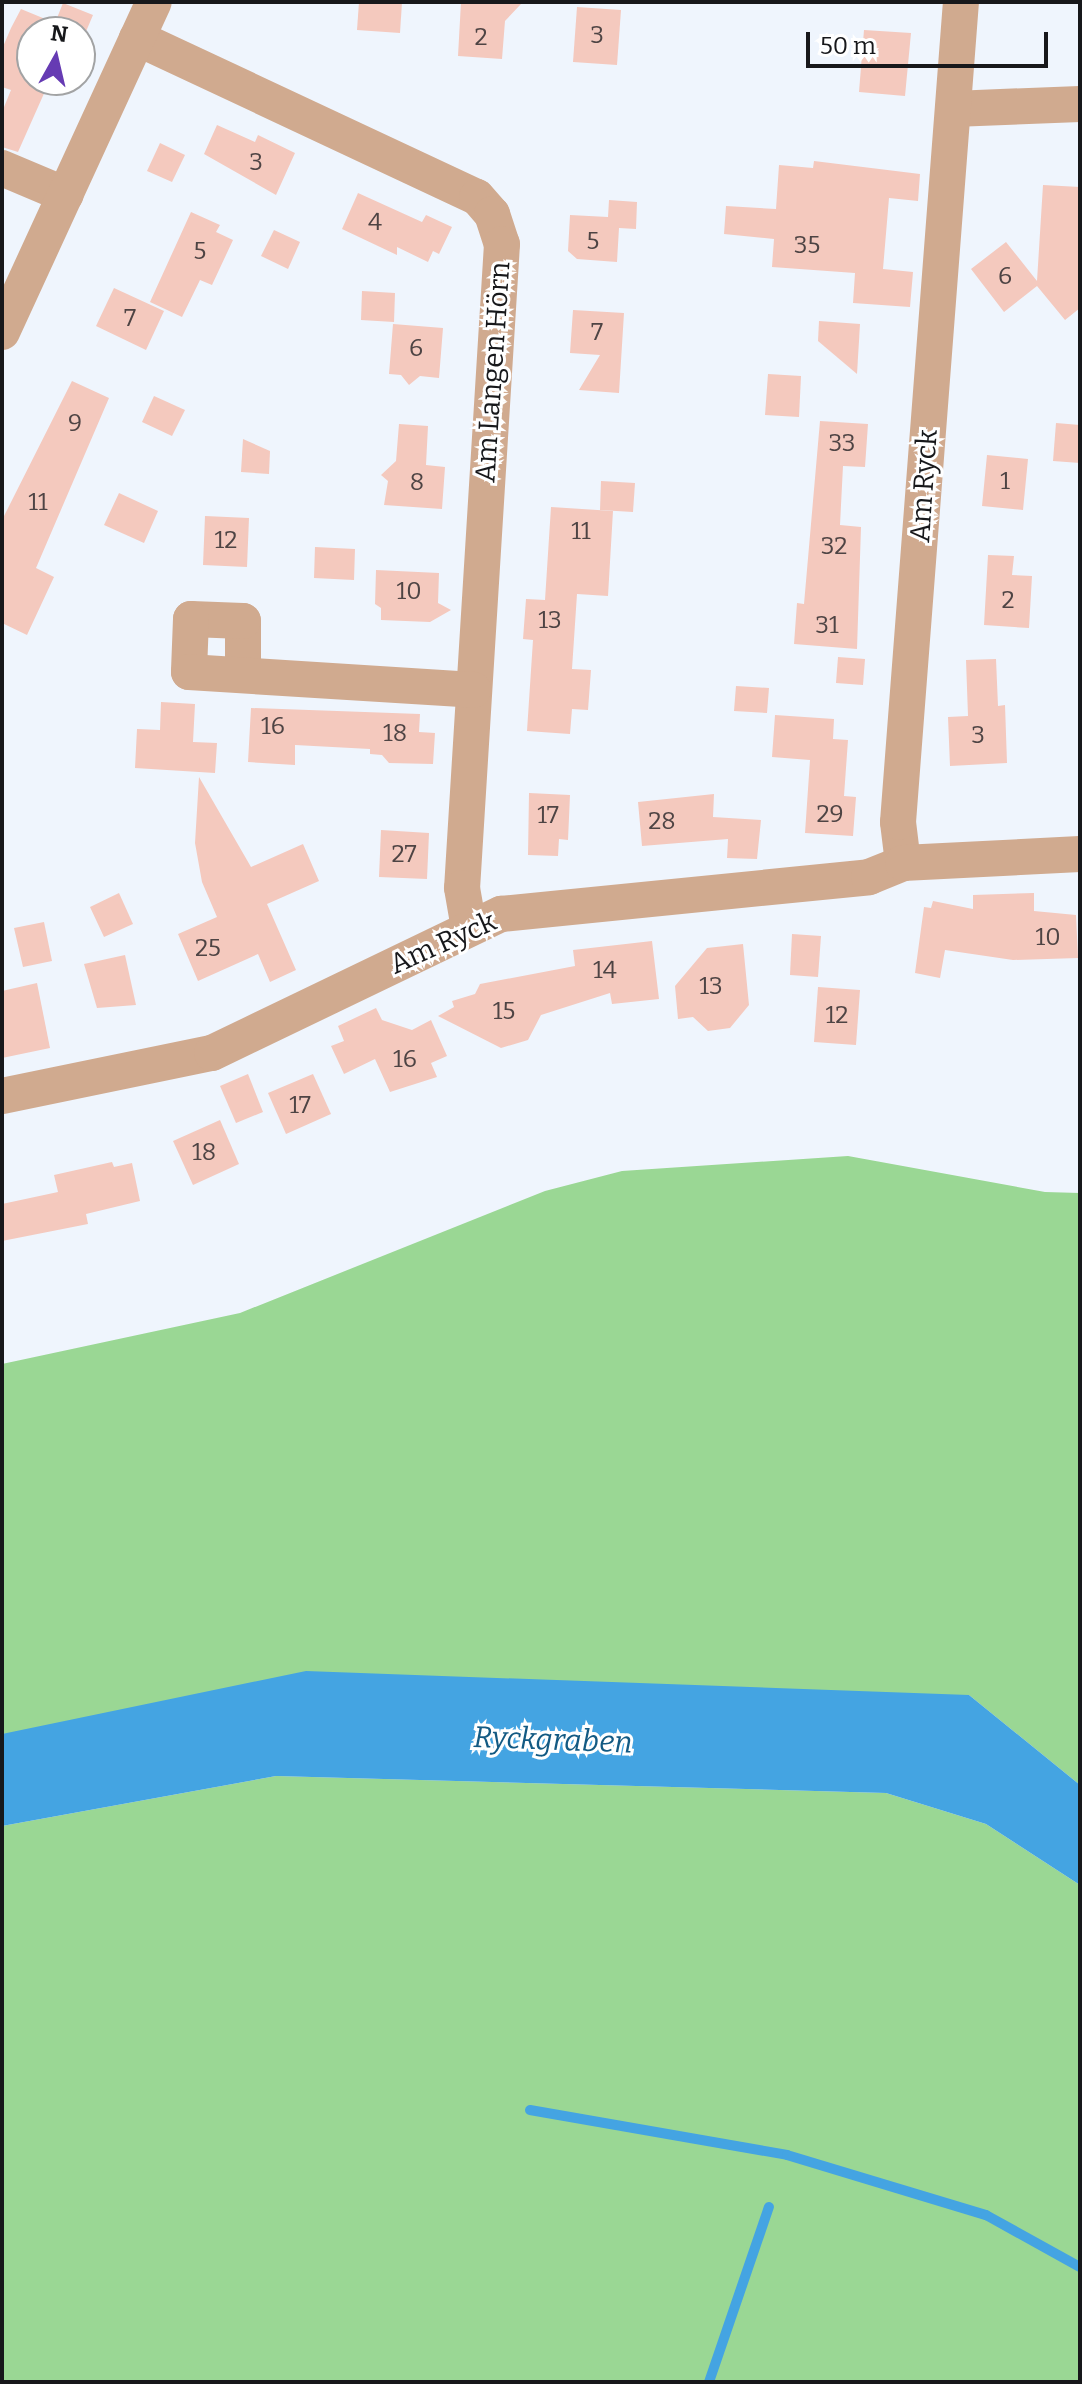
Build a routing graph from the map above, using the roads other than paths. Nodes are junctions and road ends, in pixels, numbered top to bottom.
1 (154, 2) edge
2 (961, 2) edge
3 (137, 38) junction
4 (1080, 104) edge
5 (953, 109) junction
6 (2, 168) edge
7 (66, 195) junction
8 (2, 332) edge
9 (243, 675) dead end
10 (473, 690) junction
11 (1080, 854) edge
12 (903, 863) junction
13 (469, 928) junction
14 (2, 1096) edge

1 - 3 street
2 - 5 street, Am Ryck
3 - 7 street
3 - 10 street, Am Langen Hörn
4 - 5 street
5 - 12 street, Am Ryck
6 - 7 street
7 - 8 street
9 - 10 street
10 - 13 street, Am Langen Hörn
11 - 12 street, Am Ryck
12 - 13 street, Am Ryck
13 - 14 street, Am Ryck

